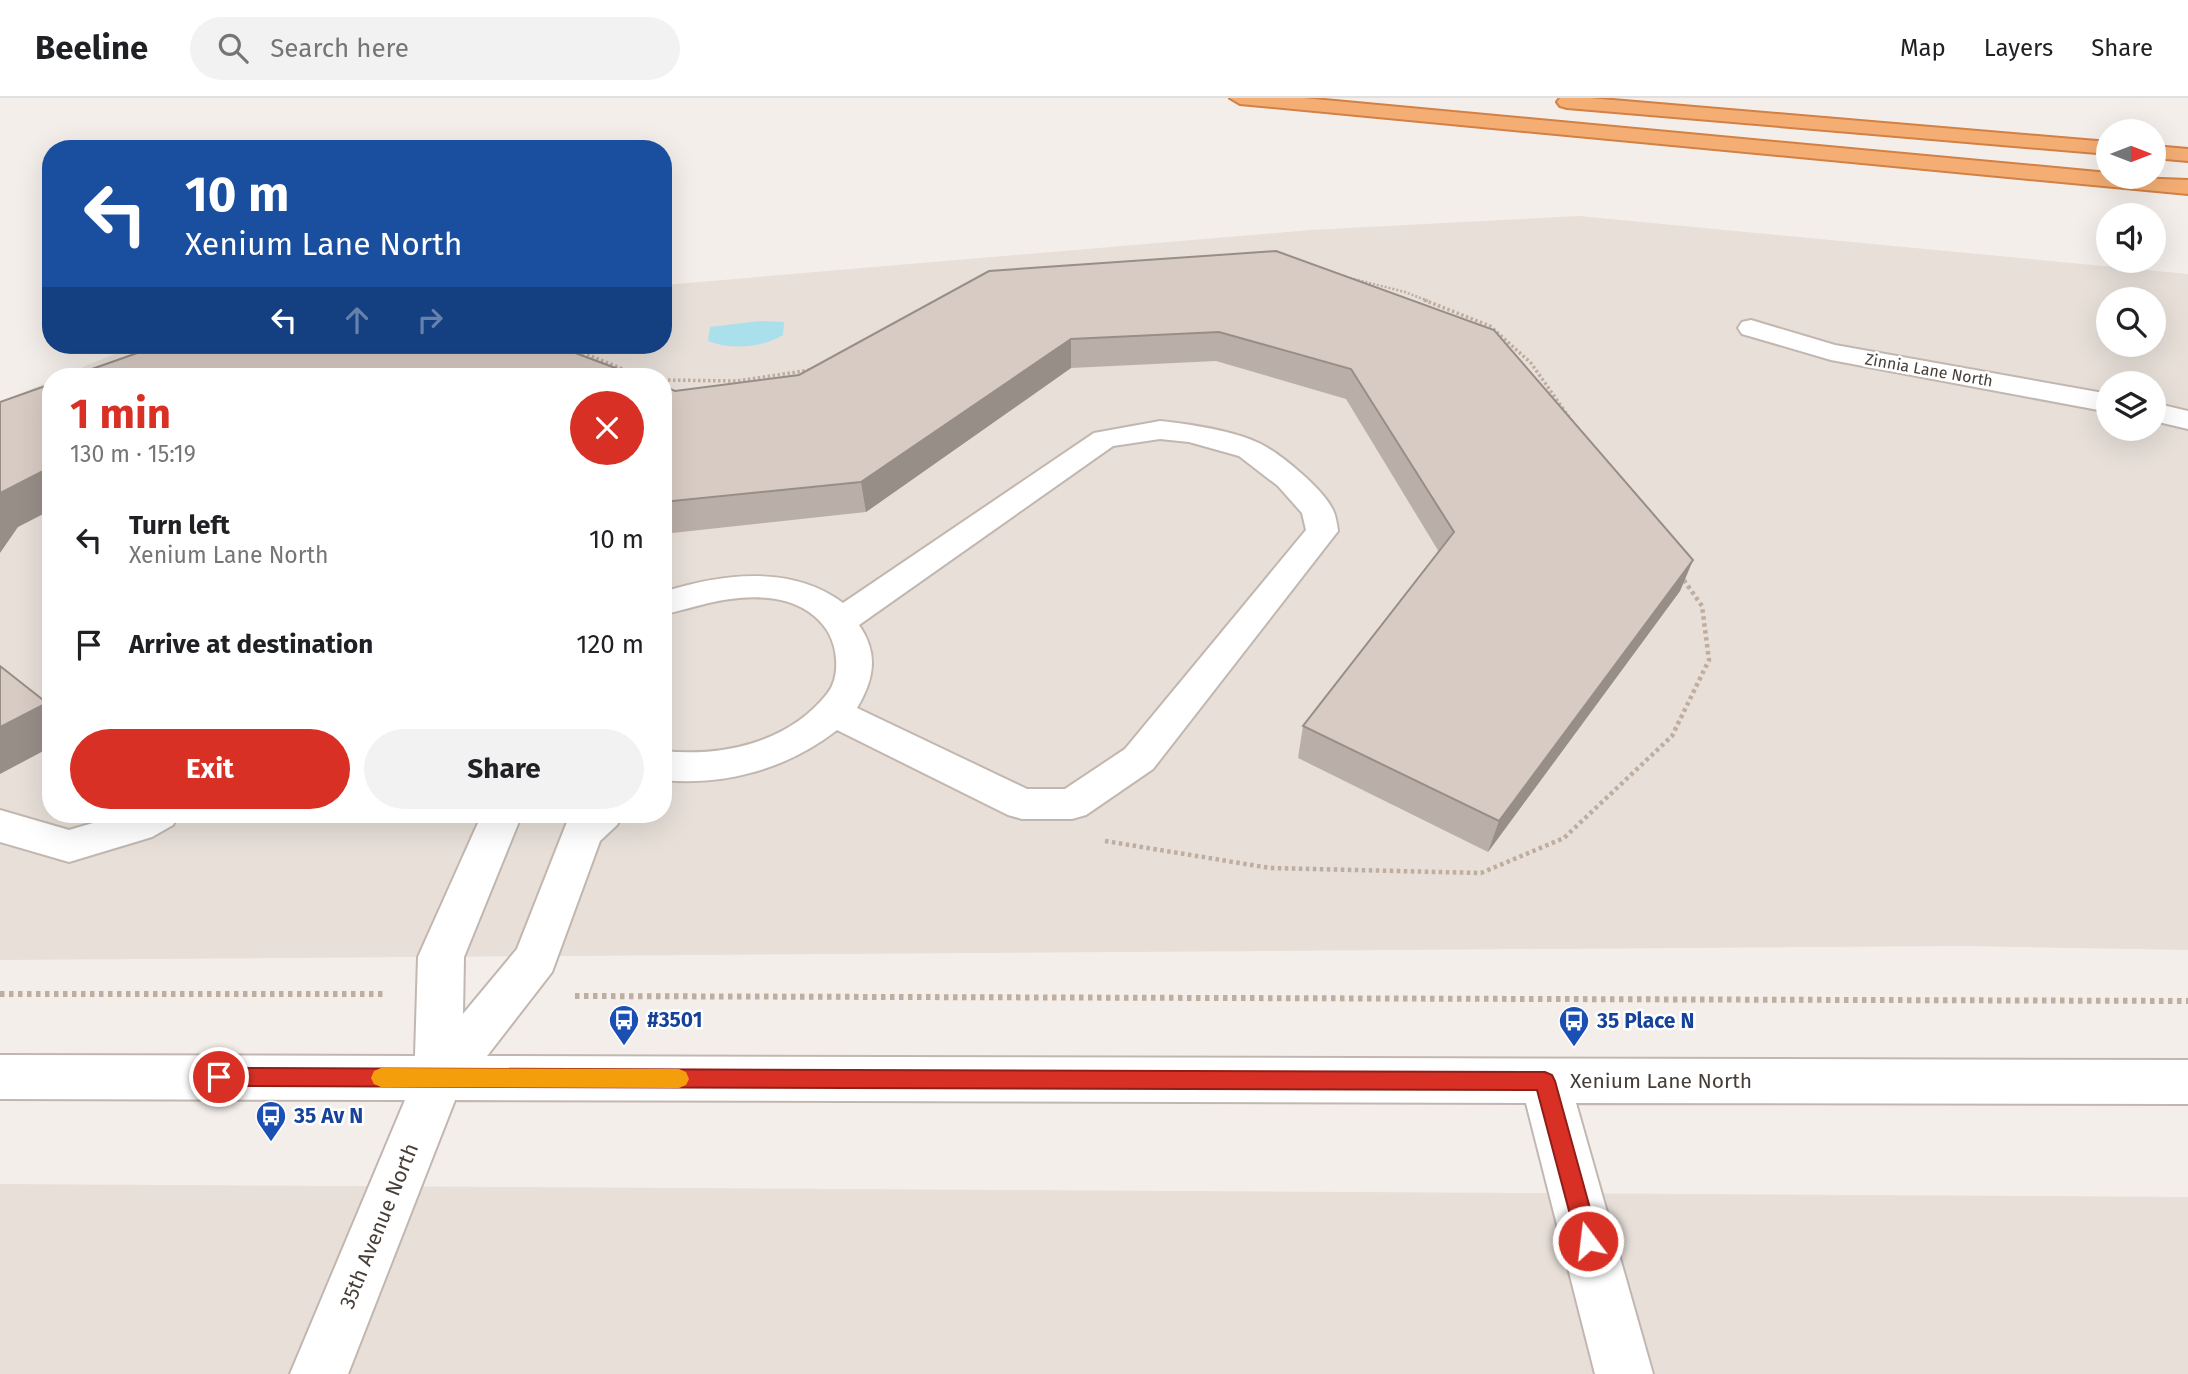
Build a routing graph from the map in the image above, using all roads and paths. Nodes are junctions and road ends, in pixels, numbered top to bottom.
1 (1240, 98) edge
2 (1545, 100) dead end
3 (2096, 147) edge
4 (2166, 153) edge
5 (2188, 155) edge
6 (2188, 187) edge
7 (1751, 328) dead end
8 (586, 354) edge
9 (620, 368) edge
10 (2096, 402) edge
11 (2166, 415) edge
12 (2188, 420) edge
13 (672, 601) edge
14 (842, 620) junction
15 (832, 712) junction
16 (672, 766) edge
17 (142, 823) edge
18 (498, 823) edge
19 (593, 823) edge
20 (0, 826) edge
21 (0, 994) edge
22 (442, 995) junction
23 (509, 995) junction
24 (2188, 1001) edge
25 (0, 1077) edge
26 (439, 1078) junction
27 (1545, 1081) junction
28 (2188, 1083) edge
29 (319, 1374) edge
30 (1624, 1374) edge

1 - 6 highway
2 - 3 highway
4 - 5 highway
7 - 10 street, Zinnia Lane North
8 - 9 path
11 - 12 street
13 - 14 street
14 - 15 street
14 - 15 street
15 - 16 street
17 - 20 street
18 - 22 street
19 - 23 street
21 - 22 path
22 - 26 street
23 - 24 path
23 - 26 street
25 - 26 street, Xenium Lane North
26 - 27 street, Xenium Lane North
26 - 29 street, 35th Avenue North
27 - 28 street, Xenium Lane North
27 - 30 street

